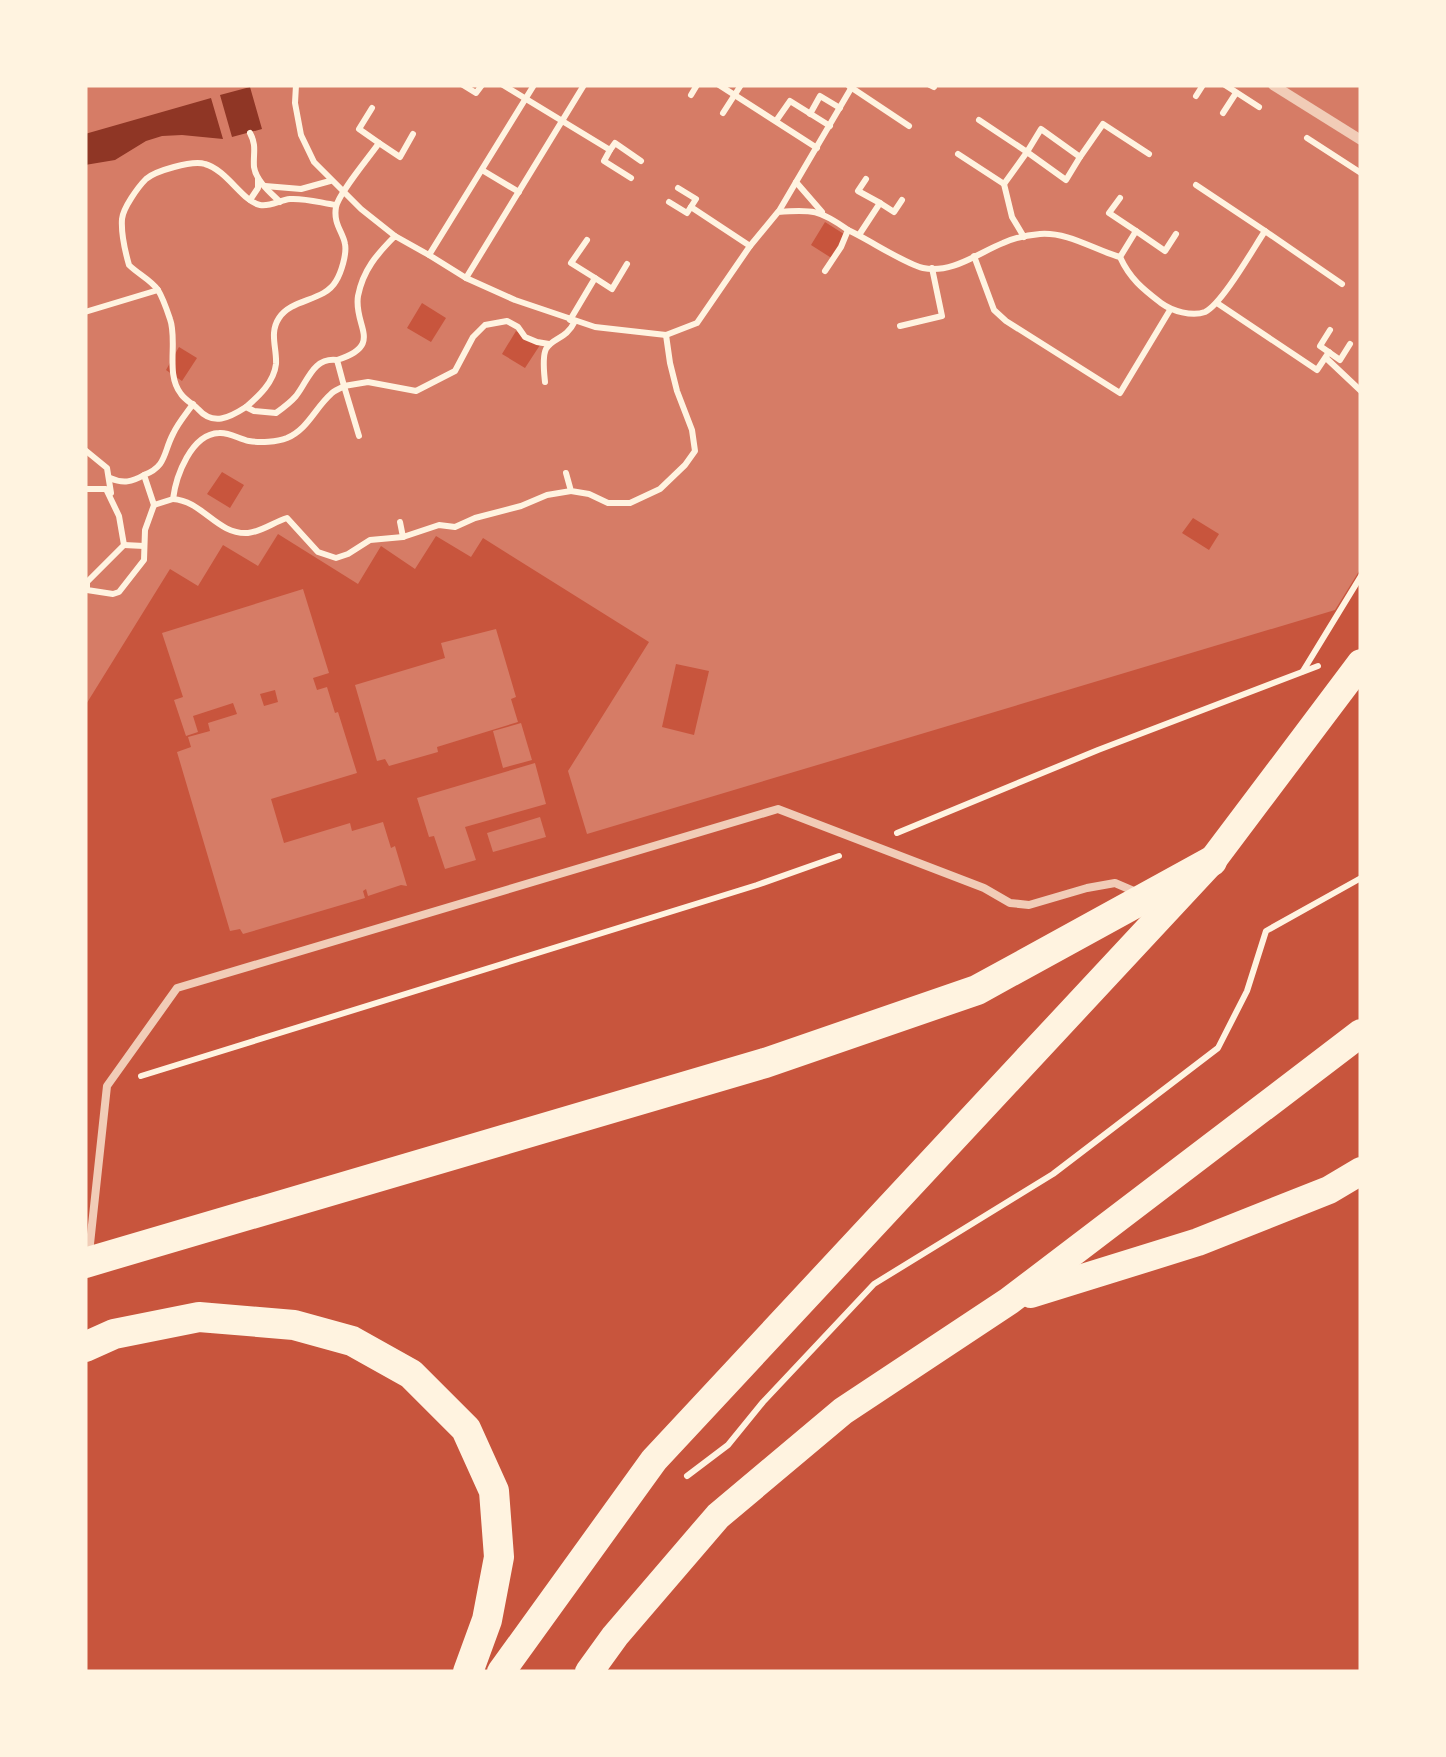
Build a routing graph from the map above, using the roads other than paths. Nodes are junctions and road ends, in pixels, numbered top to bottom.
1 (1273, 85) edge
2 (1361, 140) edge
3 (1361, 663) edge
4 (1212, 861) junction
5 (1150, 897) junction
6 (1361, 1033) edge
7 (1361, 1171) edge
8 (1328, 1190) junction
9 (1361, 1190) edge
10 (86, 1262) edge
11 (1009, 1301) junction
12 (85, 1347) edge
13 (468, 1672) edge
14 (501, 1672) edge
15 (589, 1672) edge

1 - 2 street
3 - 4 highway
4 - 5 highway
4 - 14 highway
5 - 10 highway
5 - 10 lane
6 - 11 highway
7 - 8 highway
8 - 9 highway
8 - 11 highway
11 - 15 highway
12 - 13 highway

